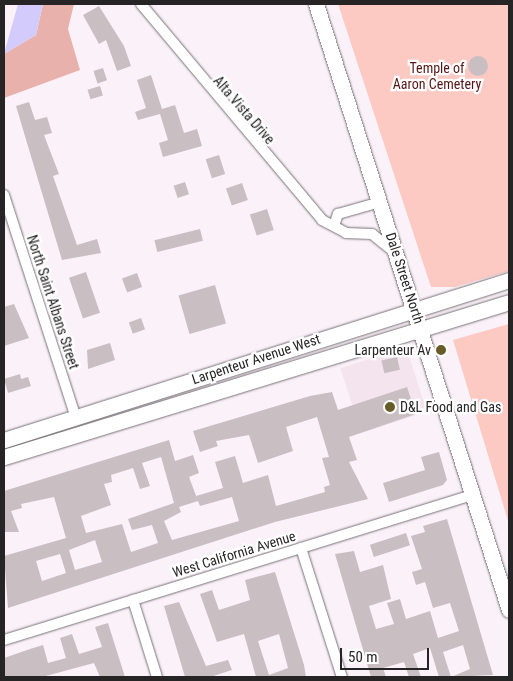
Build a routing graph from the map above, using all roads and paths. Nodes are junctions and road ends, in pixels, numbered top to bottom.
1 (141, 4) edge
2 (316, 4) edge
3 (4, 195) edge
4 (380, 202) junction
5 (334, 226) junction
6 (398, 255) junction
7 (509, 280) edge
8 (509, 302) edge
9 (415, 309) junction
10 (422, 330) junction
11 (76, 418) junction
12 (4, 440) edge
13 (4, 457) edge
14 (473, 495) junction
15 (301, 548) junction
16 (133, 600) junction
17 (509, 610) edge
18 (4, 640) edge
19 (157, 677) edge
20 (342, 677) edge

1 - 5 street, Alta Vista Drive
2 - 4 main road, Dale Street North
3 - 11 street, North Saint Albans Street
4 - 5 street
4 - 6 main road, Dale Street North
5 - 6 street, Alta Vista Drive
6 - 9 main road, Dale Street North
7 - 9 main road, Larpenteur Avenue West
8 - 10 main road, Larpenteur Avenue West
9 - 10 main road, Dale Street North
9 - 11 main road, Larpenteur Avenue West
10 - 13 main road, Larpenteur Avenue West
10 - 14 main road, Dale Street North
11 - 12 main road, Larpenteur Avenue West
14 - 15 street, West California Avenue
14 - 17 main road, Dale Street North
15 - 16 street, West California Avenue
15 - 20 street
16 - 18 street, West California Avenue
16 - 19 street

